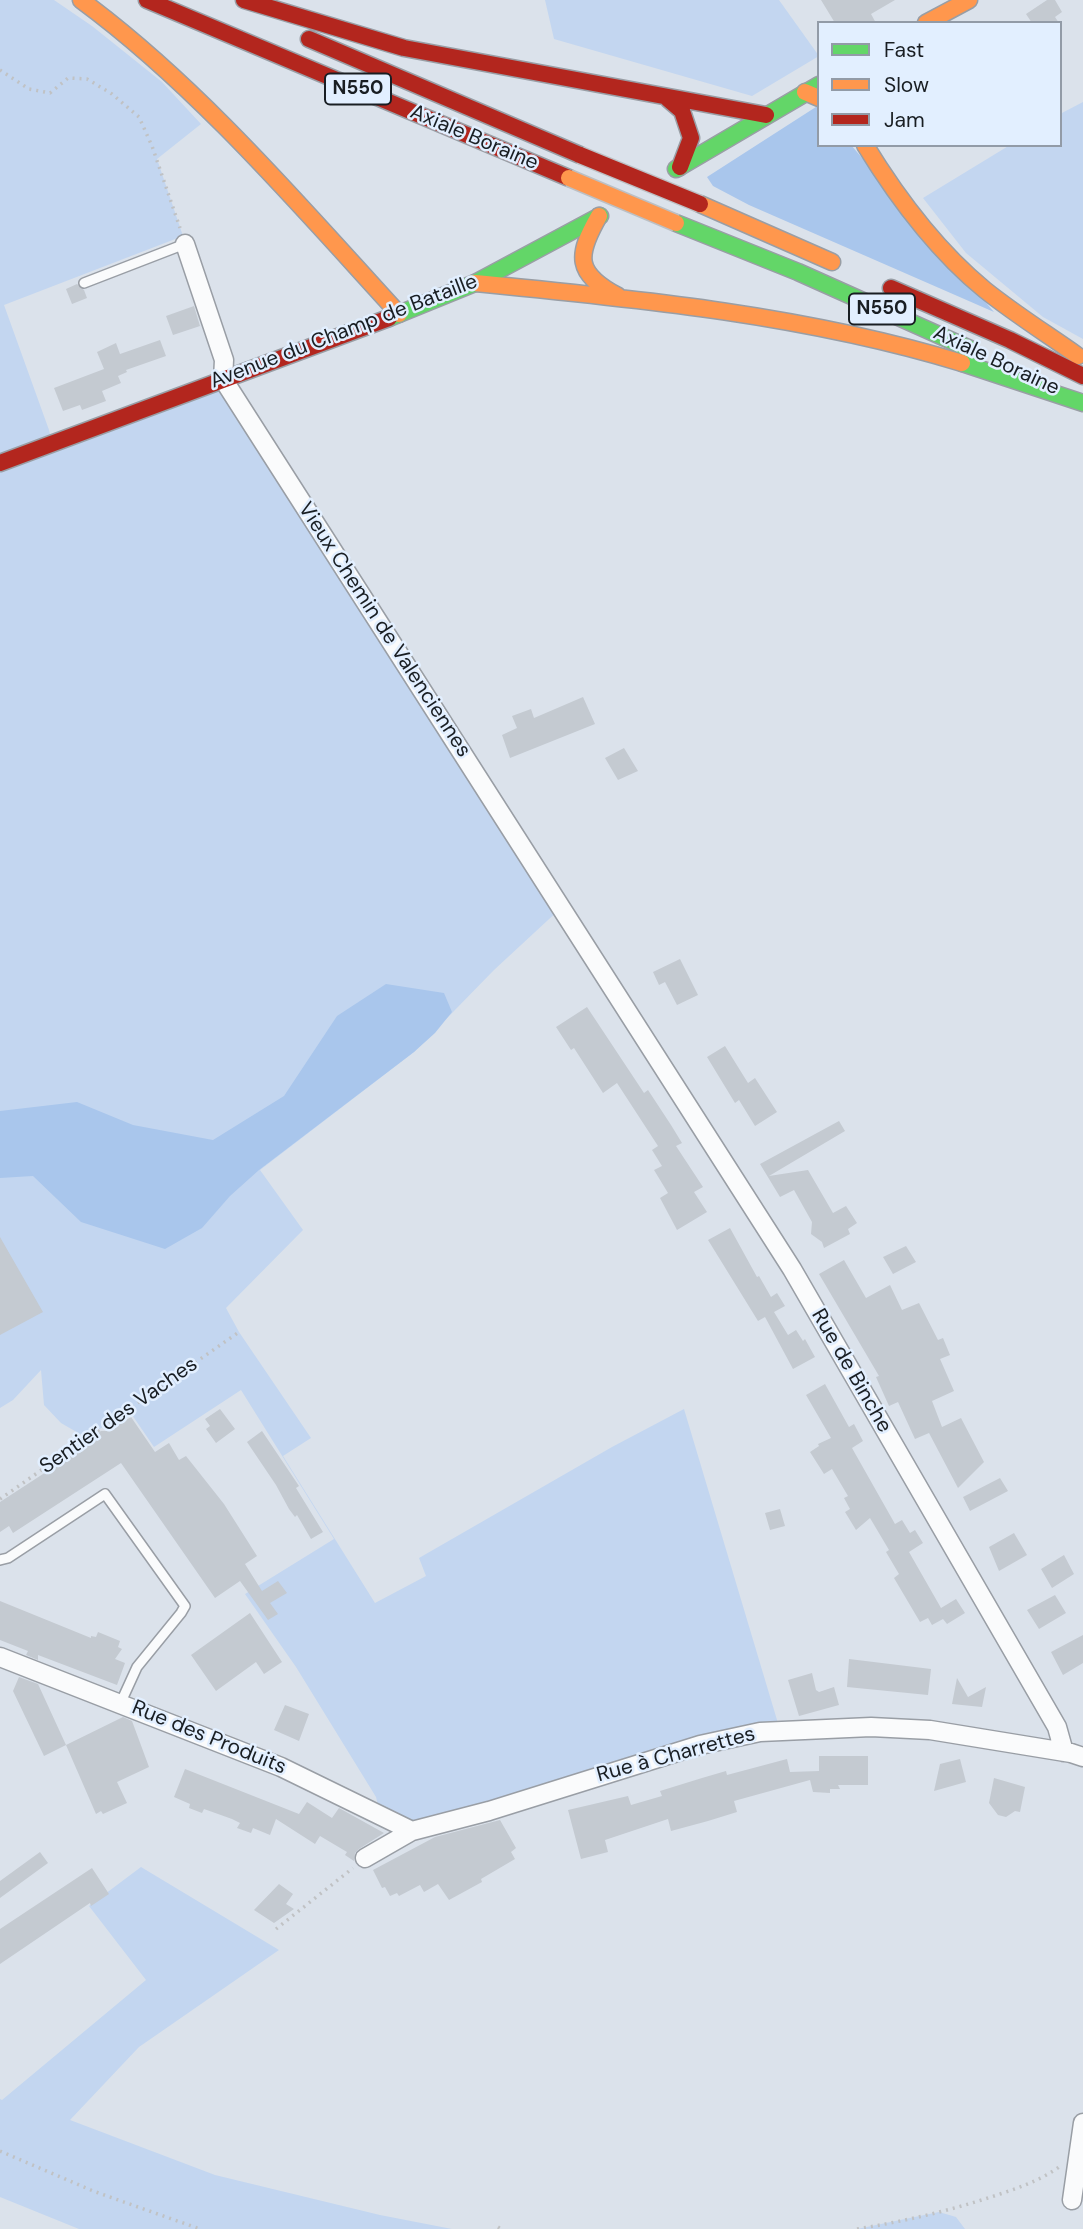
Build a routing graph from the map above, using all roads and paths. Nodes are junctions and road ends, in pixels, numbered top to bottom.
1 (81, 0) edge
2 (147, 0) edge
3 (969, 0) edge
4 (237, 3) edge
5 (930, 21) edge
6 (0, 69) edge
7 (814, 92) edge
8 (668, 99) junction
9 (765, 116) junction
10 (866, 147) edge
11 (680, 167) junction
12 (599, 216) junction
13 (186, 244) junction
14 (849, 269) dead end
15 (873, 280) dead end
16 (84, 283) dead end
17 (475, 283) junction
18 (618, 296) junction
19 (399, 314) junction
20 (1083, 360) edge
21 (1083, 376) edge
22 (223, 379) junction
23 (1083, 403) edge
24 (0, 463) edge
25 (621, 999) joint
26 (239, 1332) dead end
27 (0, 1499) edge
28 (0, 1560) edge
29 (0, 1657) edge
30 (121, 1702) junction
31 (1075, 1757) edge
32 (412, 1831) junction
33 (365, 1858) joint
34 (276, 1929) dead end
35 (1083, 2123) edge
36 (0, 2151) edge
37 (1079, 2155) junction
38 (1072, 2200) dead end
39 (200, 2229) edge
40 (857, 2229) edge

1 - 19 main road
2 - 23 main road, Axiale Boraine / N550, bridge
3 - 5 main road
4 - 8 main road
4 - 14 main road, Axiale Boraine / N550, bridge
6 - 13 path
7 - 9 main road, Avenue du Champ de Bataille
8 - 9 main road
8 - 11 main road
9 - 11 main road, Avenue du Champ de Bataille
10 - 20 main road
11 - 12 main road, Avenue du Champ de Bataille
12 - 17 main road, Avenue du Champ de Bataille
12 - 18 main road
13 - 16 lane
13 - 22 street, Vieux Chemin de Valenciennes
15 - 21 main road, Axiale Boraine / N550
17 - 18 main road
17 - 19 main road, Avenue du Champ de Bataille
18 - 23 main road
19 - 22 main road, Avenue du Champ de Bataille
22 - 24 main road, Avenue du Champ de Bataille
22 - 25 street, Vieux Chemin de Valenciennes
25 - 31 street, Rue de Binche
26 - 27 path, Sentier des Vaches
28 - 30 lane
29 - 30 street, Rue des Produits
30 - 32 street, Rue des Produits
31 - 32 street, Rue à Charrettes
32 - 33 street, Rue à Charrettes
33 - 34 path
35 - 37 street
36 - 39 path
37 - 38 street
37 - 40 path

